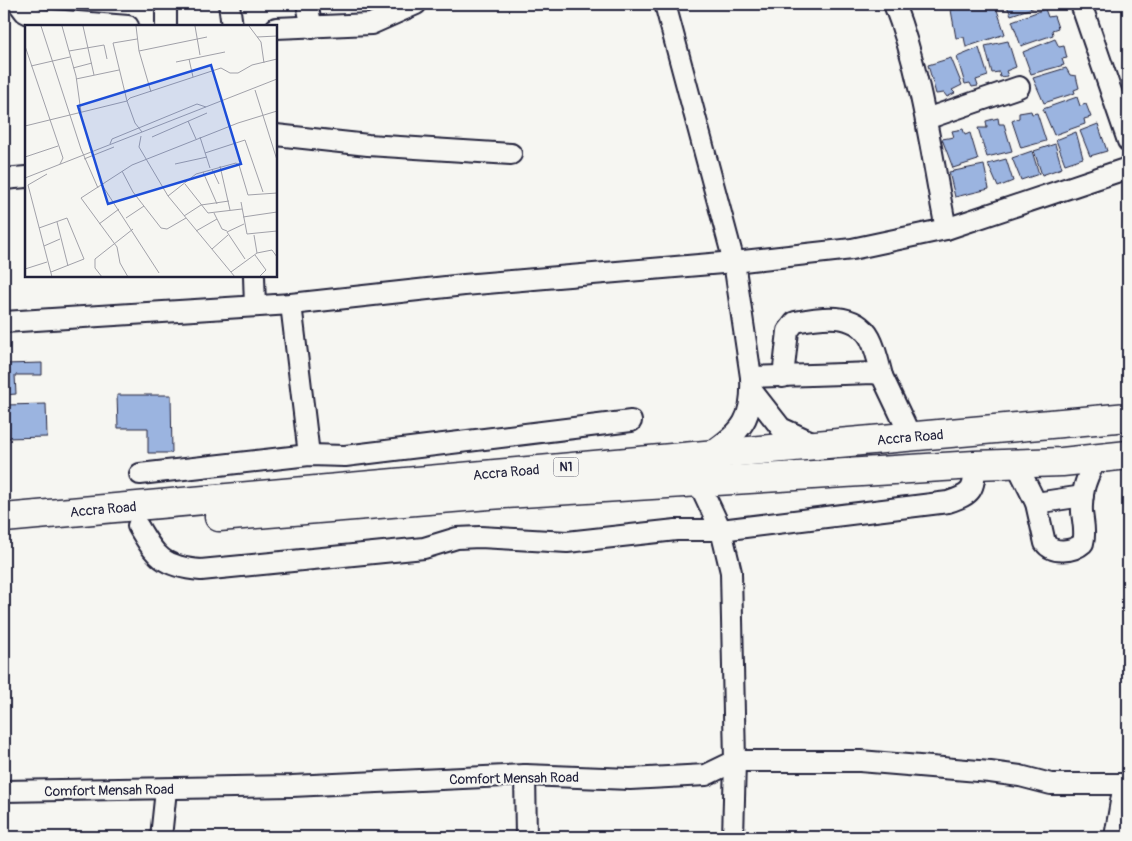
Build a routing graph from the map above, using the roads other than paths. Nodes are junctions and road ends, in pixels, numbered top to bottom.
1 (19, 4) edge
2 (166, 4) edge
3 (229, 4) edge
4 (307, 4) edge
5 (416, 4) edge
6 (665, 4) edge
7 (894, 4) edge
8 (1081, 4) edge
9 (115, 25) edge
10 (166, 25) edge
11 (232, 25) edge
12 (278, 28) edge
13 (312, 28) junction
14 (1019, 87) dead end
15 (926, 119) junction
16 (278, 135) edge
17 (1128, 141) edge
18 (511, 154) dead end
19 (1128, 168) edge
20 (25, 177) edge
21 (4, 179) edge
22 (946, 229) junction
23 (734, 262) junction
24 (254, 278) edge
25 (291, 304) junction
26 (255, 306) junction
27 (4, 322) edge
28 (882, 376) junction
29 (783, 377) junction
30 (752, 384) junction
31 (1128, 418) edge
32 (631, 421) dead end
33 (912, 436) junction
34 (816, 444) junction
35 (709, 454) junction
36 (309, 455) junction
37 (1128, 455) edge
38 (281, 458) junction
39 (1096, 458) junction
40 (1016, 463) junction
41 (975, 464) junction
42 (140, 474) dead end
43 (698, 481) junction
44 (271, 494) junction
45 (1083, 496) junction
46 (1036, 503) junction
47 (4, 518) edge
48 (138, 526) junction
49 (721, 530) junction
50 (4, 536) edge
51 (735, 762) junction
52 (525, 775) junction
53 (1126, 784) edge
54 (166, 790) junction
55 (4, 791) edge
56 (161, 837) edge
57 (526, 837) edge
58 (733, 837) edge
59 (1115, 837) edge

1 - 9 street
2 - 10 street
3 - 11 street
4 - 13 street
5 - 13 street
6 - 23 street
7 - 15 street
8 - 17 street
12 - 13 street
14 - 15 street
15 - 22 street
16 - 18 street
19 - 22 street
20 - 21 street
22 - 23 street
23 - 25 street
23 - 30 street
24 - 26 street
25 - 26 street
25 - 36 street
26 - 27 street
28 - 29 street
28 - 29 street
28 - 33 street
29 - 30 street
30 - 34 street
30 - 35 street
31 - 33 highway, Accra Road / N1
32 - 36 street
33 - 34 highway, Accra Road / N1
34 - 35 highway, Accra Road / N1
35 - 44 highway, Accra Road / N1
36 - 38 street
37 - 39 highway, Accra Road / N1
38 - 42 street
38 - 44 street
39 - 40 highway, Accra Road / N1
39 - 45 street
40 - 41 highway, Accra Road / N1
40 - 46 street
41 - 43 highway, Accra Road / N1
41 - 49 street
43 - 48 highway, Accra Road / N1
43 - 49 street
44 - 47 highway, Accra Road / N1
45 - 46 street
45 - 46 street
48 - 49 street
48 - 50 highway, Accra Road / N1
49 - 51 street
51 - 52 street, Comfort Mensah Road
51 - 53 street
51 - 58 street
52 - 54 street, Comfort Mensah Road
52 - 57 street
53 - 59 street
54 - 55 street, Comfort Mensah Road
54 - 56 street

